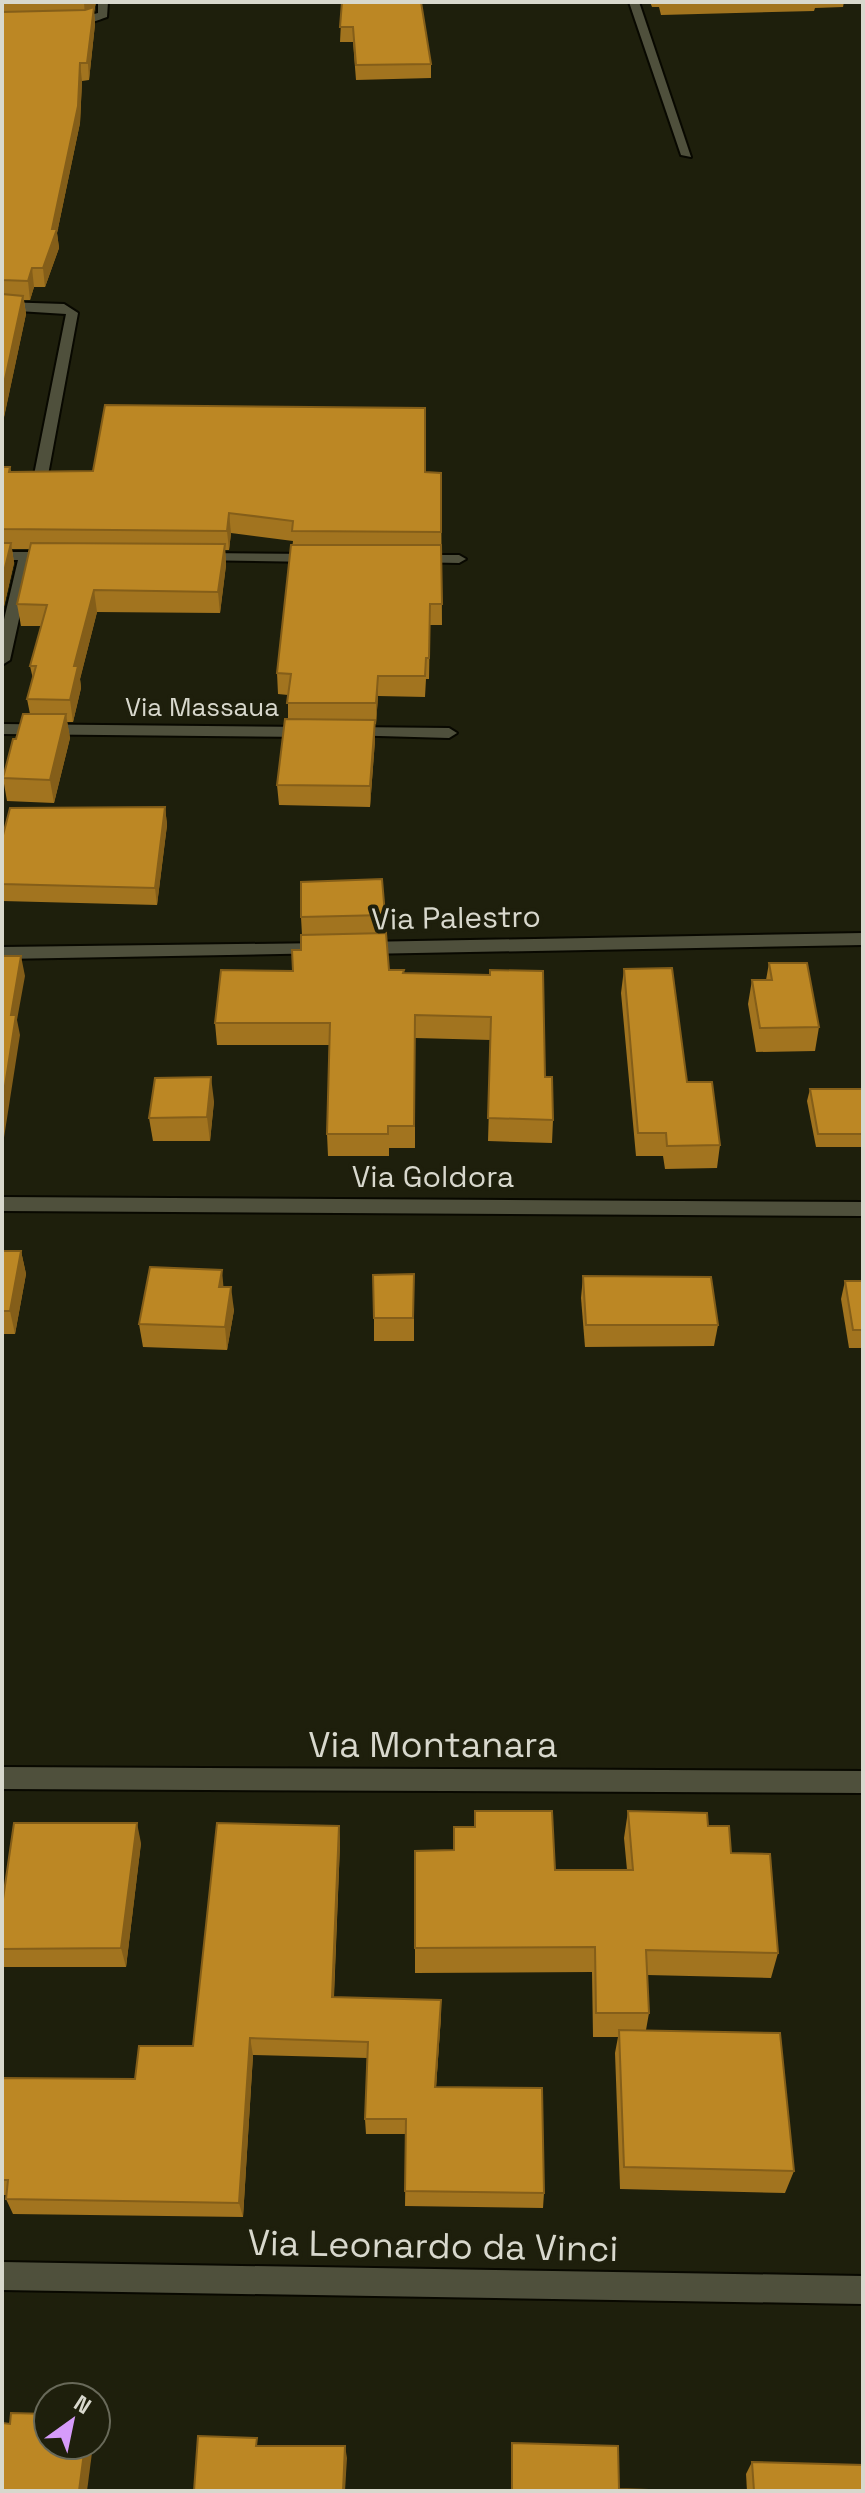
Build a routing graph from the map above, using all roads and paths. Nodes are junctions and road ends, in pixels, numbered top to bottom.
1 (103, 2) edge
2 (634, 2) edge
3 (58, 22) edge
4 (687, 155) dead end
5 (2, 306) edge
6 (41, 475) edge
7 (2, 556) edge
8 (26, 556) junction
9 (72, 556) edge
10 (180, 557) edge
11 (335, 558) edge
12 (397, 558) edge
13 (459, 559) dead end
14 (2, 660) edge
15 (2, 729) edge
16 (449, 733) dead end
17 (863, 939) edge
18 (2, 953) edge
19 (2, 1204) edge
20 (863, 1209) edge
21 (2, 1778) edge
22 (863, 1782) edge
23 (2, 2276) edge
24 (863, 2290) edge

1 - 3 street
2 - 4 street
5 - 6 street
7 - 8 street
8 - 9 street
8 - 14 street
10 - 11 street
12 - 13 street
15 - 16 street, Via Massaua
17 - 18 street, Via Palestro
19 - 20 street, Via Goldora
21 - 22 street, Via Montanara
23 - 24 street, Via Leonardo da Vinci

